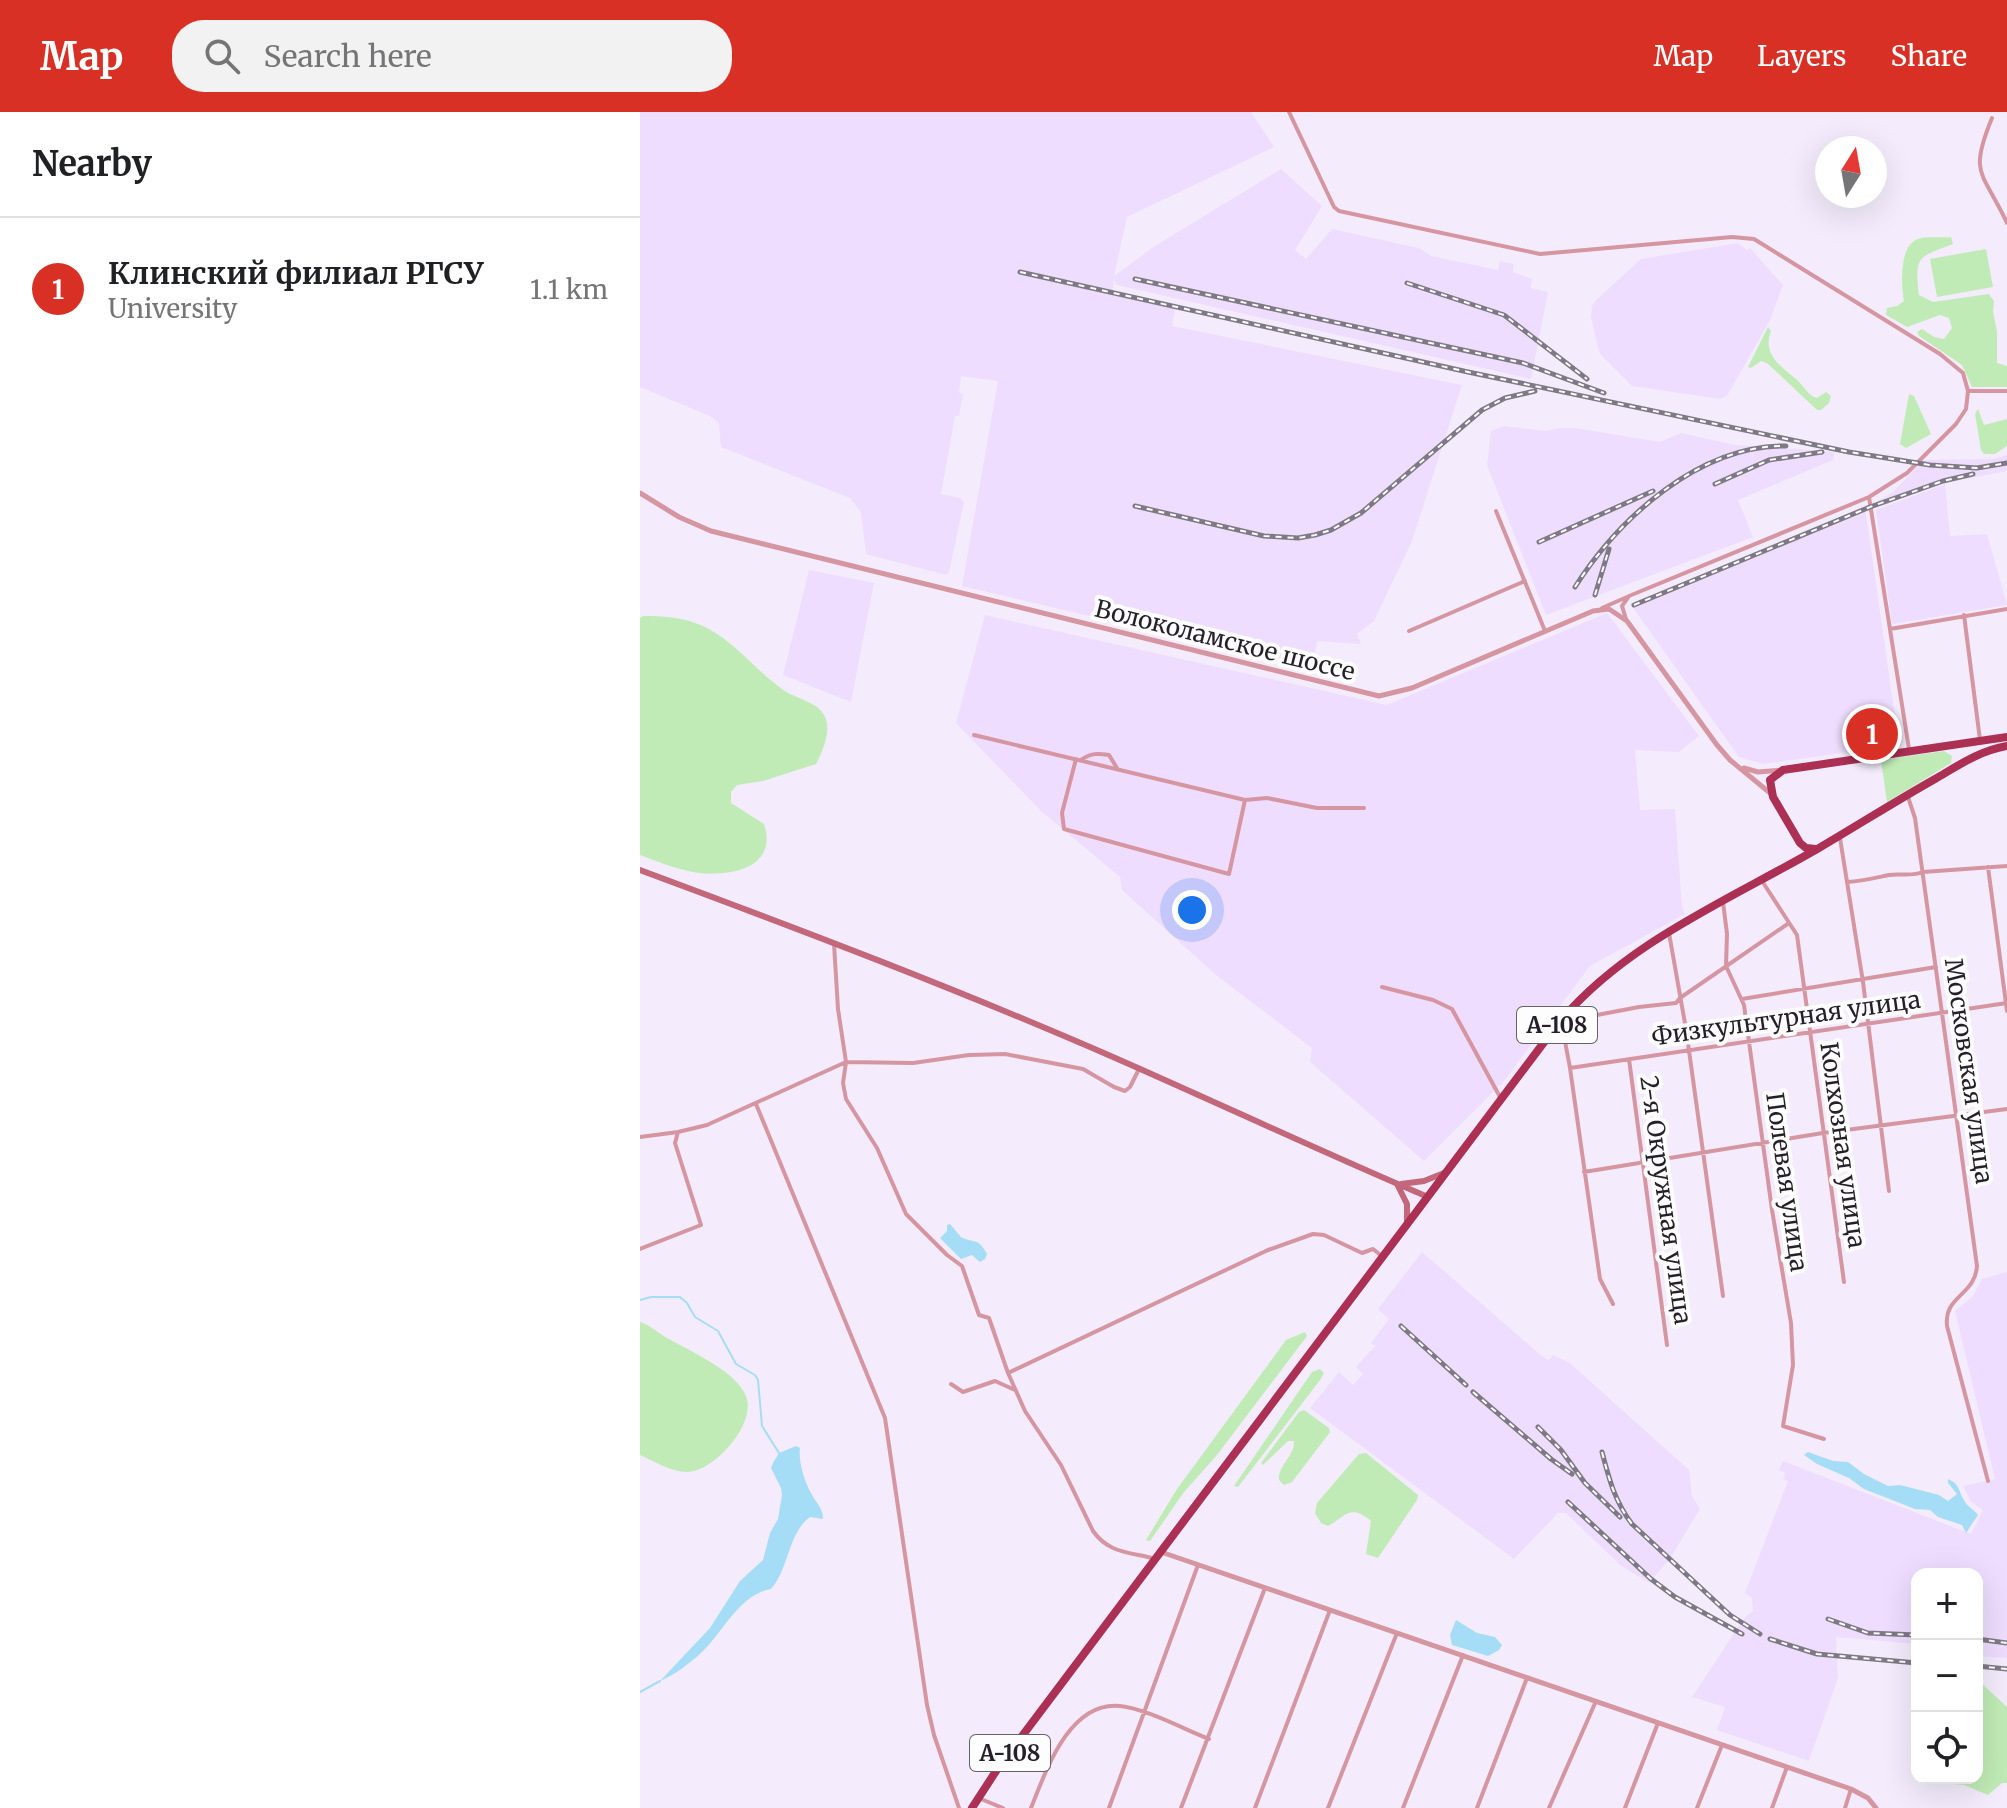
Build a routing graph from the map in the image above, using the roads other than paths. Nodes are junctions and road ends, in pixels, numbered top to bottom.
1 (1289, 112) edge
2 (1992, 118) dead end
3 (2007, 223) edge
4 (1968, 391) junction
5 (2007, 391) edge
6 (640, 493) edge
7 (1869, 497) junction
8 (1496, 511) dead end
9 (1525, 581) junction
10 (1629, 596) junction
11 (1602, 608) junction
12 (2007, 609) edge
13 (1964, 615) junction
14 (1627, 621) junction
15 (1890, 629) junction
16 (1409, 631) dead end
17 (1545, 631) junction
18 (974, 735) dead end
19 (2007, 737) edge
20 (1980, 741) junction
21 (1947, 746) junction
22 (2007, 746) edge
23 (1909, 751) junction
24 (1078, 760) junction
25 (1730, 760) junction
26 (1953, 769) junction
27 (1119, 770) junction
28 (1783, 770) junction
29 (1906, 795) junction
30 (1773, 797) junction
31 (1245, 800) junction
32 (1364, 808) dead end
33 (1839, 836) junction
34 (1800, 843) junction
35 (1817, 849) junction
36 (1796, 860) junction
37 (2007, 866) edge
38 (1988, 867) junction
39 (640, 870) edge
40 (1923, 872) junction
41 (1761, 879) junction
42 (1848, 882) junction
43 (1723, 902) junction
44 (1789, 923) junction
45 (1669, 933) junction
46 (834, 942) junction
47 (1726, 966) junction
48 (1936, 967) junction
49 (1863, 978) junction
50 (1382, 987) dead end
51 (1803, 987) junction
52 (1680, 998) junction
53 (1742, 999) junction
54 (2006, 1003) edge
55 (2007, 1011) edge
56 (1943, 1013) junction
57 (1597, 1015) dead end
58 (1868, 1024) junction
59 (1557, 1025) junction
60 (1810, 1032) junction
61 (1749, 1042) junction
62 (1689, 1050) junction
63 (1629, 1059) junction
64 (846, 1062) junction
65 (1570, 1068) junction
66 (1139, 1069) junction
67 (1501, 1099) junction
68 (756, 1104) junction
69 (2007, 1109) edge
70 (1957, 1115) junction
71 (1881, 1126) junction
72 (678, 1132) junction
73 (1823, 1133) junction
74 (640, 1137) edge
75 (1763, 1143) junction
76 (1703, 1151) junction
77 (1644, 1161) junction
78 (1448, 1170) junction
79 (1584, 1172) junction
80 (1397, 1184) junction
81 (1889, 1191) dead end
82 (1428, 1197) junction
83 (1407, 1226) junction
84 (640, 1249) edge
85 (1383, 1257) junction
86 (1844, 1282) dead end
87 (1723, 1296) dead end
88 (1613, 1304) dead end
89 (1667, 1345) dead end
90 (1008, 1373) junction
91 (951, 1384) dead end
92 (1015, 1390) junction
93 (1824, 1439) dead end
94 (1988, 1481) dead end
95 (1158, 1556) junction
96 (1198, 1565) junction
97 (1265, 1588) junction
98 (1330, 1610) junction
99 (1397, 1633) junction
100 (1463, 1655) junction
101 (1527, 1678) junction
102 (1596, 1701) junction
103 (1144, 1713) junction
104 (1658, 1723) junction
105 (1209, 1739) junction
106 (1722, 1745) junction
107 (1787, 1767) junction
108 (1851, 1789) junction
109 (978, 1798) junction
110 (959, 1808) edge
111 (972, 1808) edge
112 (1003, 1808) edge
113 (1031, 1808) edge
114 (1109, 1808) edge
115 (1181, 1808) edge
116 (1255, 1808) edge
117 (1328, 1808) edge
118 (1403, 1808) edge
119 (1477, 1808) edge
120 (1549, 1808) edge
121 (1625, 1808) edge
122 (1697, 1808) edge
123 (1772, 1808) edge
124 (1845, 1808) edge
125 (1876, 1808) edge

1 - 4 street
2 - 3 street
4 - 5 street
4 - 7 street
6 - 17 street, Волоколамское шоссе
7 - 10 street
7 - 15 street
8 - 9 street
9 - 16 street
9 - 17 street
10 - 11 street
10 - 14 street
11 - 14 street
11 - 17 street, Волоколамское шоссе
12 - 13 street
13 - 15 street
13 - 20 street
14 - 25 street
15 - 23 street
18 - 24 street
19 - 20 highway
20 - 21 highway
21 - 23 highway
21 - 26 highway
22 - 26 highway, А-108
23 - 28 highway
24 - 27 street
24 - 27 street
24 - 31 street
25 - 28 street
25 - 30 street
26 - 29 highway, А-108
27 - 31 street
28 - 30 highway
29 - 33 highway, А-108
29 - 40 street, Московская улица
30 - 34 highway
31 - 32 street
33 - 35 highway, А-108
33 - 42 street
34 - 35 highway
34 - 36 highway
35 - 36 highway, А-108
36 - 41 highway, А-108
37 - 38 street
38 - 40 street
38 - 54 street
39 - 46 main road
40 - 42 street
40 - 48 street, Московская улица
41 - 43 highway, А-108
41 - 44 street, Колхозная улица
42 - 49 street
43 - 45 highway, А-108
43 - 47 street, Полевая улица
44 - 47 street
44 - 51 street, Колхозная улица
45 - 52 street
45 - 59 highway, А-108
46 - 64 street
46 - 66 main road
47 - 52 street
47 - 53 street, Полевая улица
48 - 49 street
48 - 56 street, Московская улица
49 - 51 street
49 - 58 street
50 - 67 street
51 - 53 street
51 - 60 street, Колхозная улица
52 - 57 street
52 - 62 street
53 - 61 street, Полевая улица
54 - 55 street
54 - 56 street, Физкультурная улица
56 - 58 street, Физкультурная улица
56 - 70 street, Московская улица
58 - 60 street, Физкультурная улица
58 - 71 street
59 - 65 street
59 - 67 highway, А-108
60 - 61 street, Физкультурная улица
60 - 73 street, Колхозная улица
61 - 62 street, Физкультурная улица
61 - 75 street, Полевая улица
62 - 63 street, Физкультурная улица
62 - 76 street
63 - 65 street, Физкультурная улица
63 - 77 street, 2-я Окружная улица
64 - 66 street
64 - 68 street
64 - 90 street
65 - 79 street
66 - 80 main road
67 - 78 highway, А-108
68 - 72 street
68 - 110 street
69 - 70 street
70 - 71 street
70 - 94 street, Московская улица
71 - 73 street
71 - 81 street
72 - 74 street
72 - 84 street
73 - 75 street
73 - 86 street, Колхозная улица
75 - 76 street
75 - 93 street, Полевая улица
76 - 77 street
76 - 87 street
77 - 79 street
77 - 89 street, 2-я Окружная улица
78 - 80 main road
78 - 82 highway, А-108
79 - 88 street
80 - 82 main road
80 - 83 main road
82 - 83 highway, А-108
83 - 85 highway, А-108
85 - 90 street
85 - 95 highway, А-108
90 - 92 street
91 - 92 street
92 - 95 street
95 - 96 street
95 - 109 highway, А-108
96 - 97 street
96 - 103 street
97 - 98 street
97 - 105 street
98 - 99 street
98 - 116 street
99 - 100 street
99 - 117 street
100 - 101 street
100 - 118 street
101 - 102 street
101 - 119 street
102 - 104 street
102 - 120 street
103 - 105 street
103 - 113 street
103 - 114 street
104 - 106 street
104 - 121 street
105 - 115 street
106 - 107 street
106 - 122 street
107 - 108 street
107 - 123 street
108 - 124 street
108 - 125 street
109 - 111 highway, А-108
109 - 112 street

